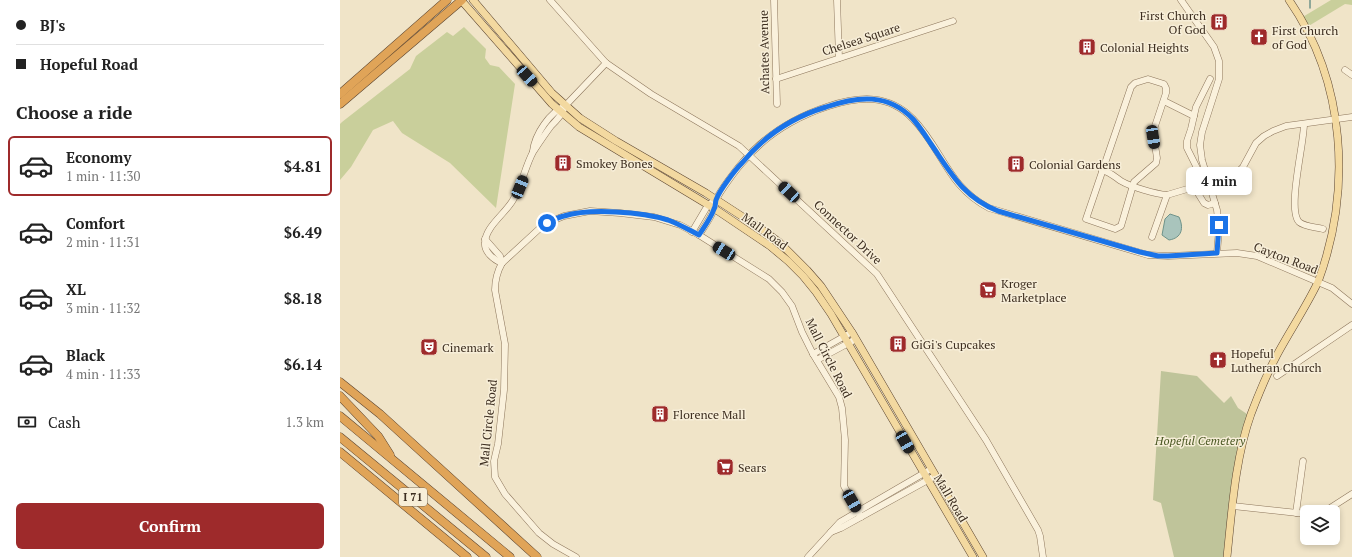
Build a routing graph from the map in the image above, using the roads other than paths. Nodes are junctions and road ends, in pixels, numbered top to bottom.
1 (447, 0) edge
2 (462, 0) edge
3 (473, 0) edge
4 (550, 0) edge
5 (774, 0) edge
6 (838, 0) edge
7 (1180, 0) edge
8 (1289, 0) edge
9 (953, 21) dead end
10 (839, 58) junction
11 (606, 63) junction
12 (1346, 70) dead end
13 (1352, 75) edge
14 (776, 79) junction
15 (1210, 80) dead end
16 (340, 94) edge
17 (1164, 101) junction
18 (340, 104) edge
19 (777, 104) dead end
20 (562, 109) junction
21 (1194, 116) junction
22 (1352, 117) edge
23 (1339, 119) junction
24 (1304, 124) junction
25 (748, 155) junction
26 (1102, 170) junction
27 (1222, 179) dead end
28 (1133, 185) junction
29 (1194, 187) junction
30 (1167, 195) junction
31 (716, 200) junction
32 (1216, 203) junction
33 (712, 207) junction
34 (1323, 229) dead end
35 (692, 232) junction
36 (699, 235) junction
37 (1152, 237) dead end
38 (1217, 253) junction
39 (502, 262) junction
40 (1318, 282) junction
41 (1352, 304) edge
42 (1352, 325) edge
43 (852, 332) junction
44 (846, 339) junction
45 (856, 339) junction
46 (813, 354) junction
47 (817, 360) junction
48 (1277, 376) dead end
49 (340, 382) edge
50 (340, 396) edge
51 (340, 416) edge
52 (340, 437) edge
53 (340, 452) edge
54 (1303, 461) dead end
55 (395, 462) junction
56 (933, 472) junction
57 (926, 476) junction
58 (1352, 494) edge
59 (1335, 505) edge
60 (1233, 506) junction
61 (1296, 513) junction
62 (1300, 513) edge
63 (859, 514) junction
64 (467, 557) edge
65 (486, 557) edge
66 (510, 557) edge
67 (537, 557) edge
68 (576, 557) edge
69 (808, 557) edge
70 (973, 557) edge
71 (983, 557) edge
72 (1043, 557) edge
73 (1226, 557) edge

1 - 16 highway
2 - 18 highway
2 - 20 main road, Mall Road
3 - 20 main road, Mall Road
4 - 11 street, Connector Drive
5 - 14 street, Achates Avenue
6 - 10 street
7 - 32 street
8 - 23 main road
9 - 10 street, Chelsea Square
10 - 14 street, Chelsea Square
11 - 20 street
11 - 25 street, Connector Drive
12 - 13 street
14 - 19 street, Achates Avenue
15 - 21 street
17 - 21 street
17 - 26 street
17 - 28 street
20 - 31 main road, Mall Road
20 - 33 main road, Mall Road
20 - 39 street
21 - 29 street
22 - 23 street
23 - 24 street
23 - 40 main road
24 - 27 street
24 - 34 street
25 - 31 street, Cayton Road
25 - 38 street, Cayton Road
25 - 72 street, Connector Drive
26 - 28 street
26 - 28 street
28 - 30 street
29 - 30 street
29 - 32 street
30 - 37 street
31 - 33 street
31 - 43 main road, Mall Road
32 - 38 street
33 - 35 street
33 - 36 street
33 - 44 main road, Mall Road
35 - 36 street, Mall Circle Road
35 - 39 street, Mall Circle Road
36 - 46 street, Mall Circle Road
38 - 40 street, Cayton Road
39 - 68 street, Mall Circle Road
40 - 41 street, Cayton Road
40 - 60 main road
42 - 48 street
43 - 44 street
43 - 45 main road, Mall Road
44 - 45 street
44 - 46 street
44 - 47 street
44 - 57 main road, Mall Road
45 - 56 main road, Mall Road
46 - 47 street, Mall Circle Road
47 - 63 street, Mall Circle Road
49 - 67 highway
50 - 55 highway
51 - 55 highway, I 71
52 - 65 highway, I 71
53 - 64 highway
54 - 61 street
55 - 66 highway, I 71
56 - 57 street
56 - 71 main road, Mall Road
57 - 63 street
57 - 70 main road, Mall Road
58 - 59 street
60 - 61 street
60 - 73 main road
61 - 62 street
63 - 69 street

